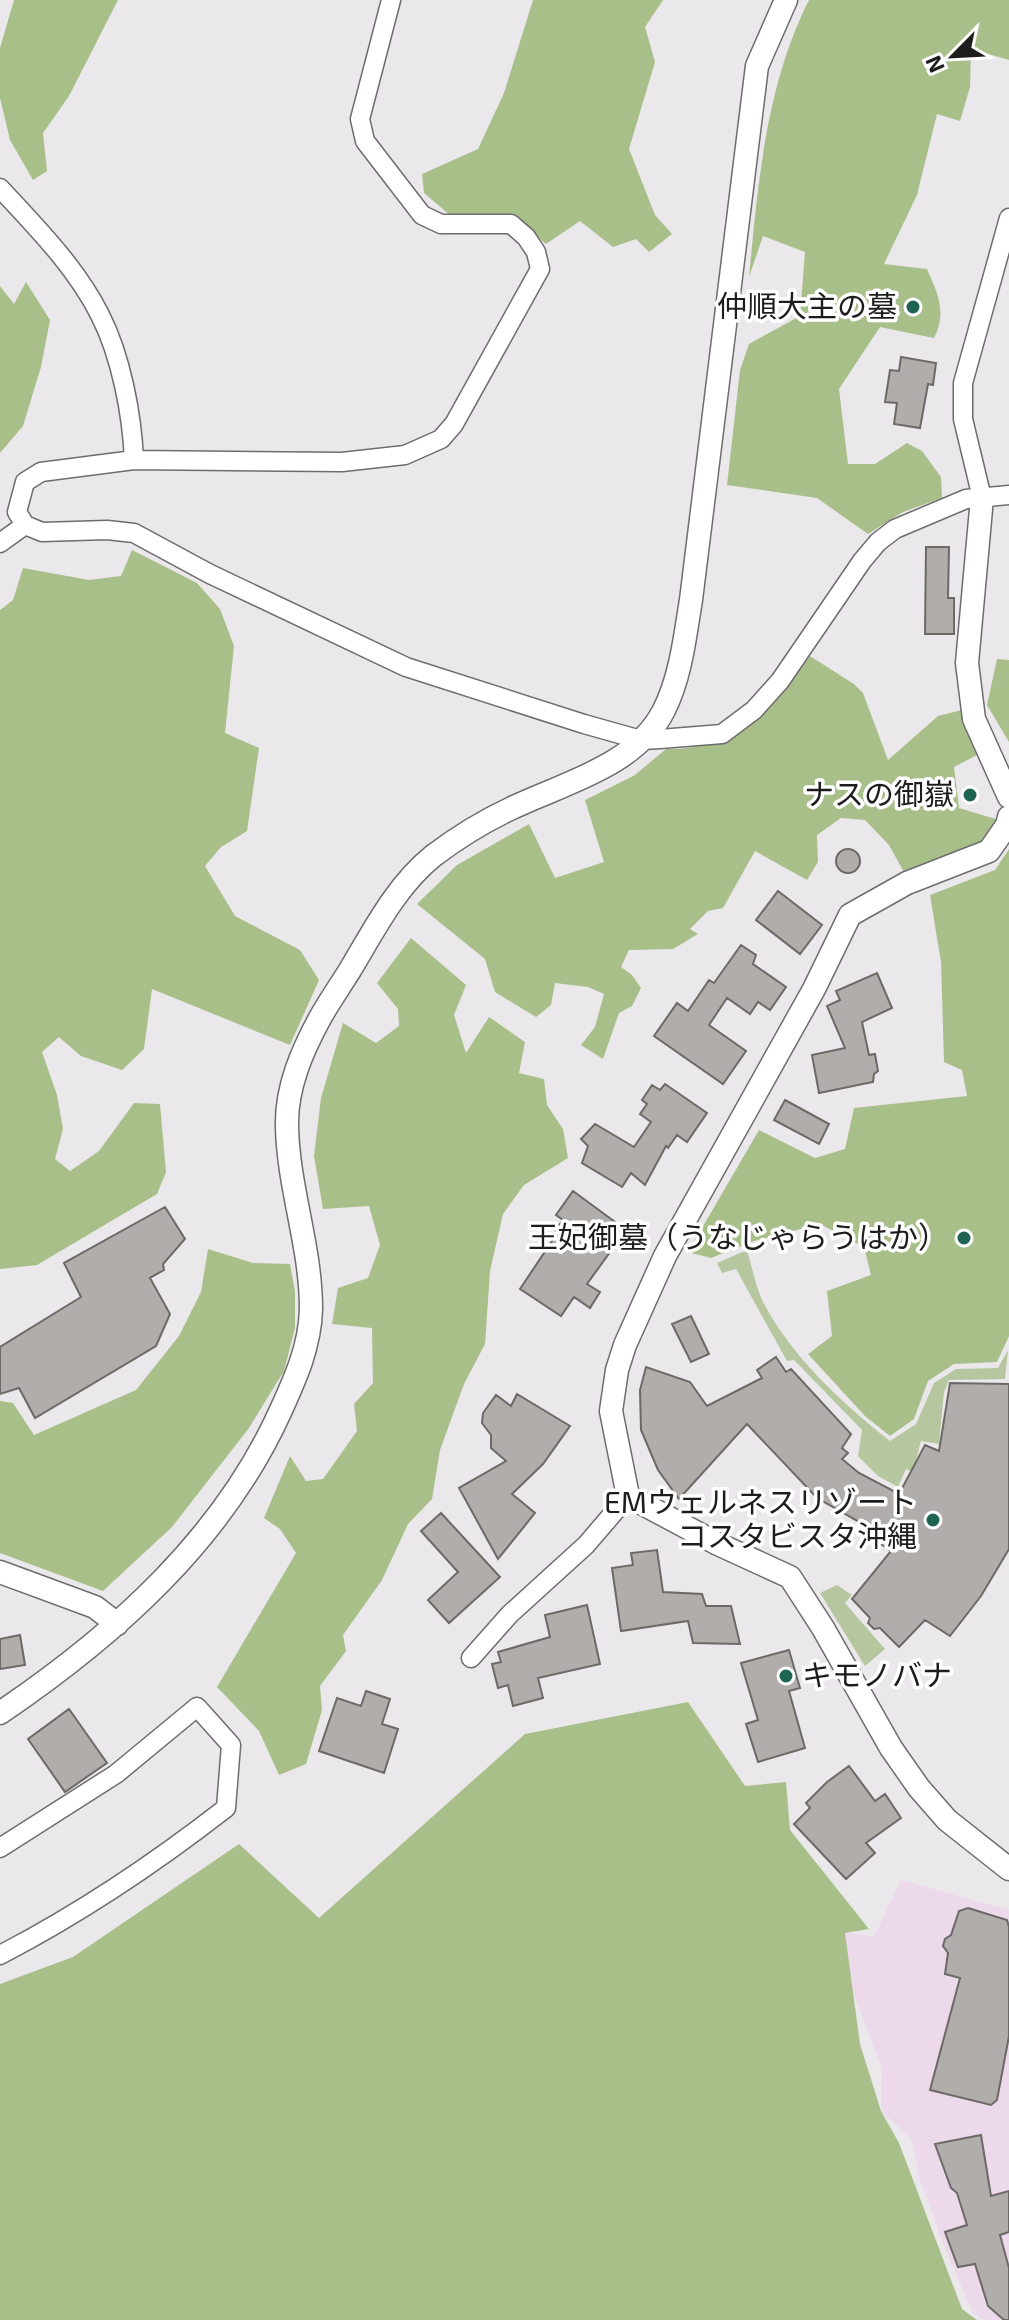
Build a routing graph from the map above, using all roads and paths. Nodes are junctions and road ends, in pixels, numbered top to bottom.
1 (391, 0) edge
2 (786, 0) edge
3 (0, 188) edge
4 (1009, 218) edge
5 (134, 460) junction
6 (1009, 495) edge
7 (982, 498) junction
8 (25, 525) junction
9 (0, 543) edge
10 (641, 740) junction
11 (1009, 797) edge
12 (1009, 817) edge
13 (628, 1496) junction
14 (0, 1573) edge
15 (117, 1624) junction
16 (471, 1658) dead end
17 (0, 1713) edge
18 (0, 1848) edge
19 (1009, 1869) edge
20 (0, 1955) edge

1 - 5 street
2 - 10 street
3 - 5 street
4 - 7 street
5 - 8 street
6 - 7 street
7 - 10 street
7 - 11 street
8 - 9 street
8 - 10 street
10 - 15 street
12 - 13 street
13 - 16 street
13 - 19 street
14 - 15 street
15 - 17 street
18 - 20 street

